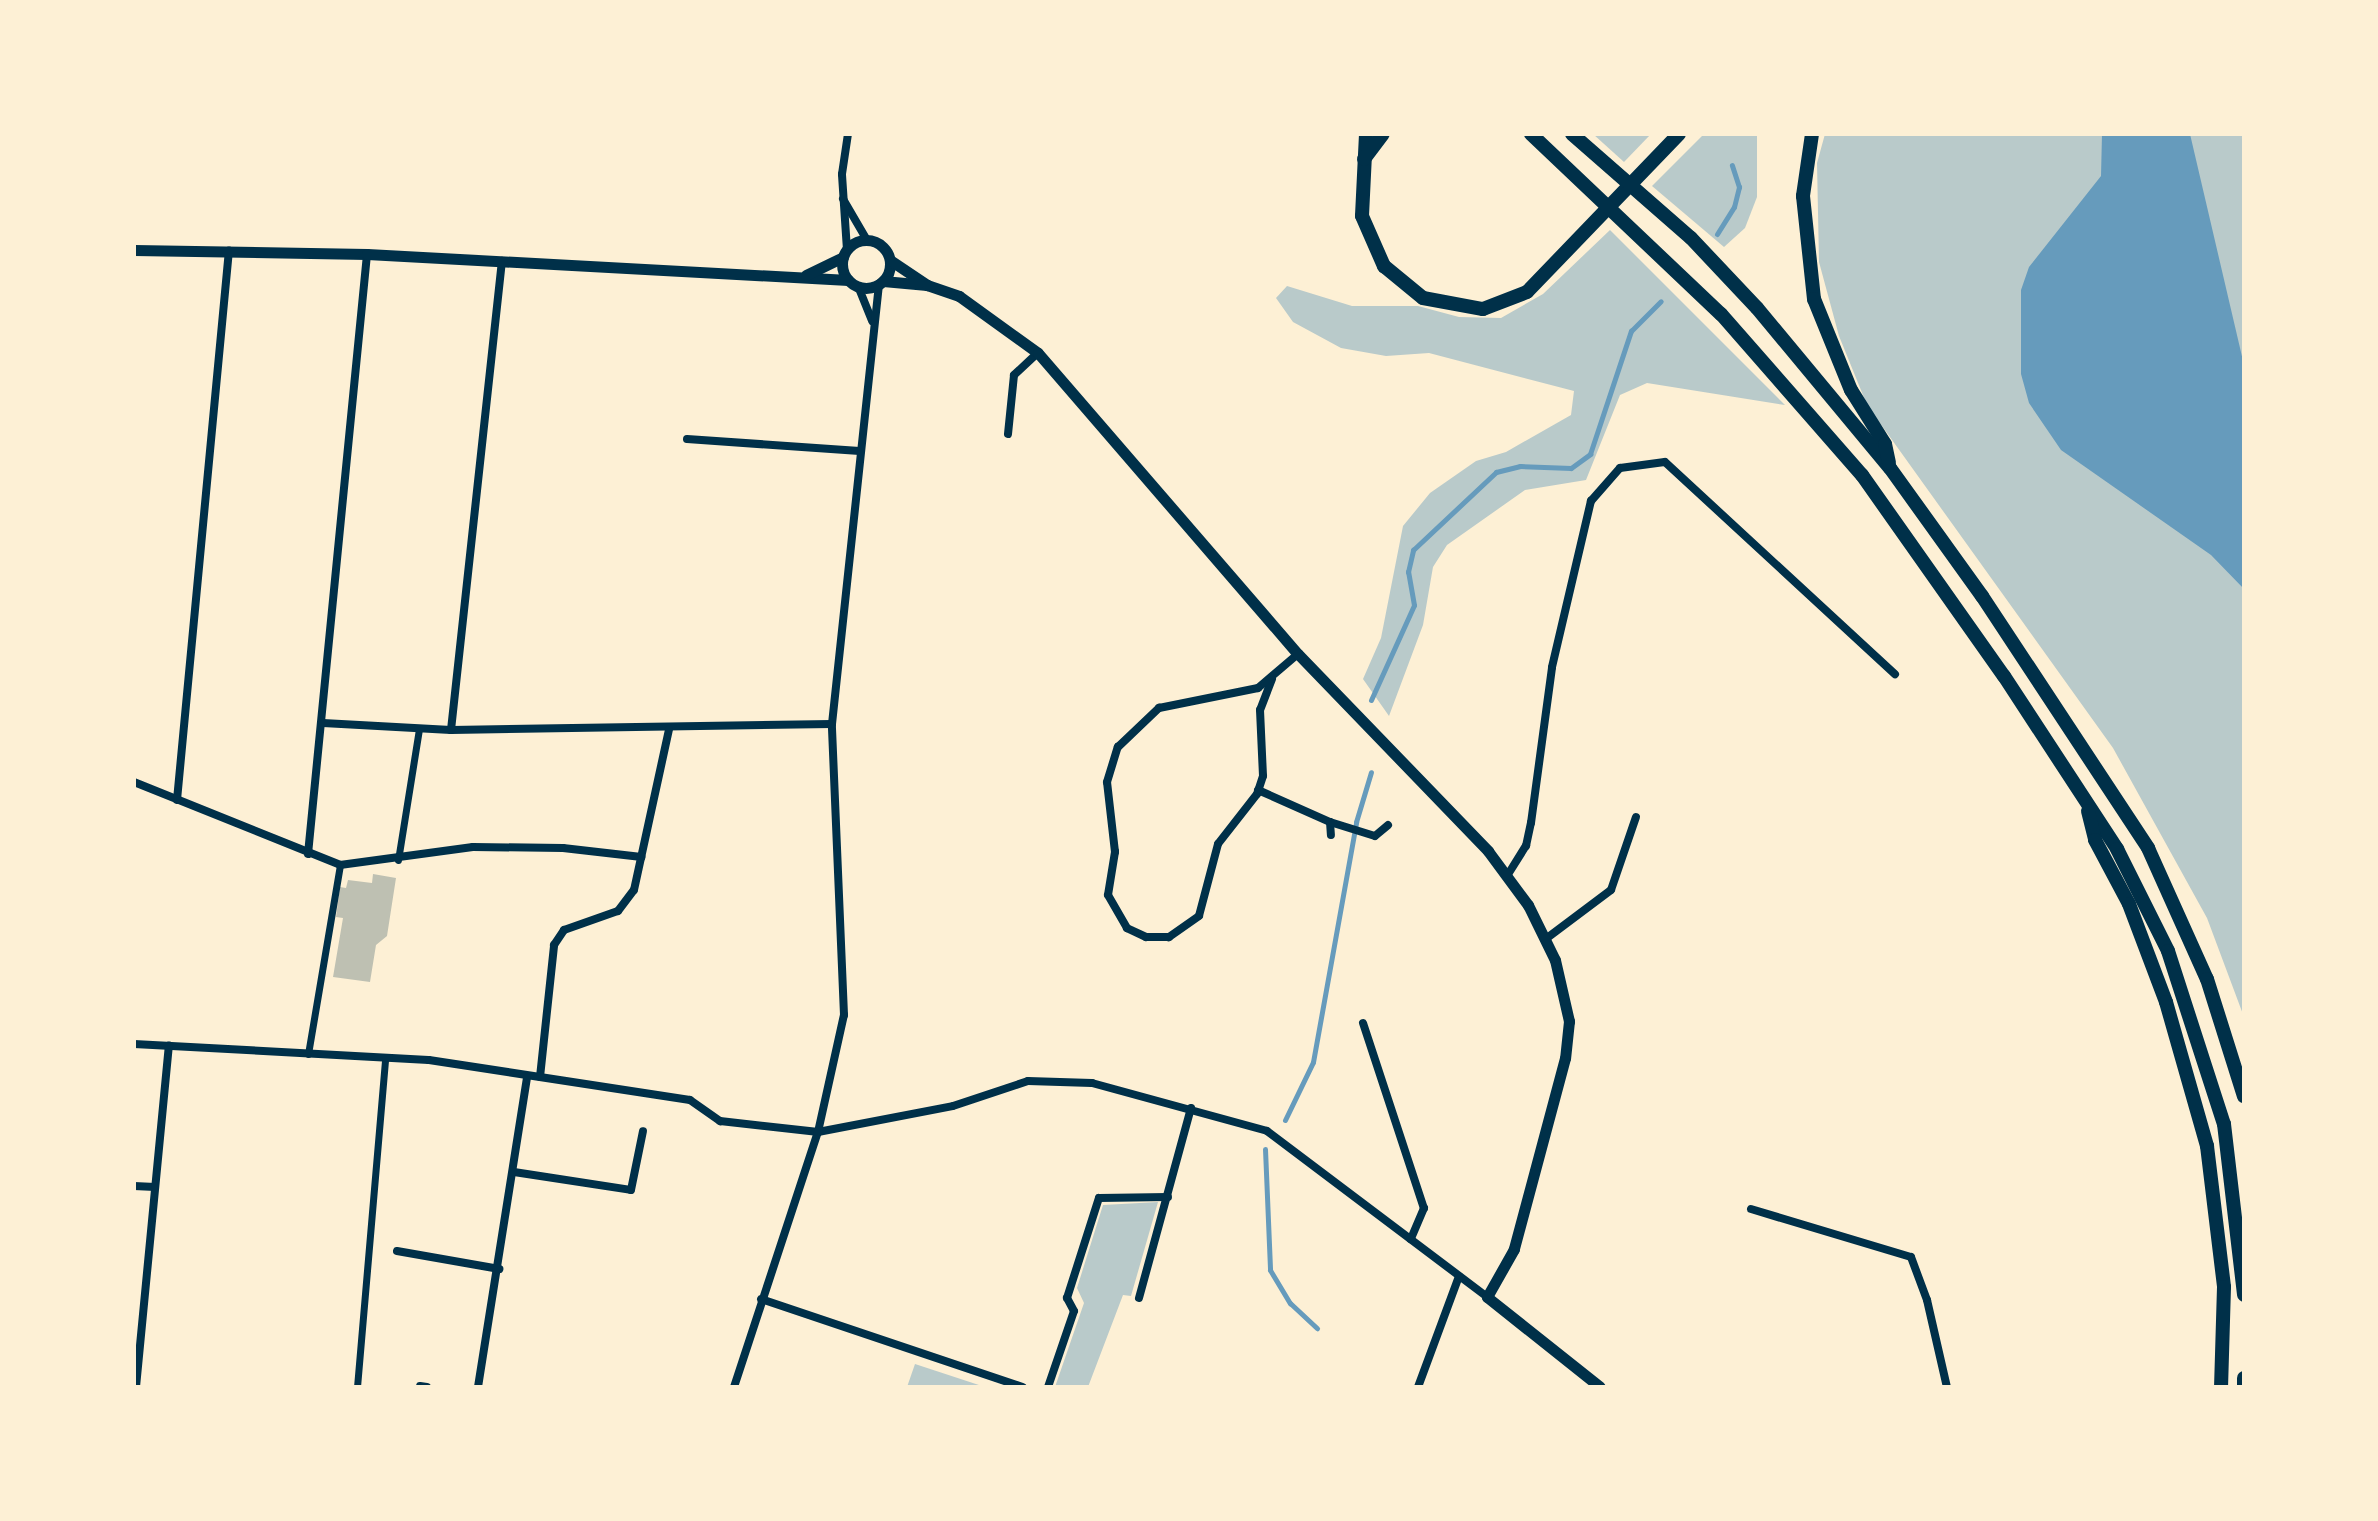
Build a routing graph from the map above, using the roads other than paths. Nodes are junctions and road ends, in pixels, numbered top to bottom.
1 (848, 134) edge
2 (1366, 134) edge
3 (1383, 134) edge
4 (1520, 134) edge
5 (1531, 134) edge
6 (1572, 134) edge
7 (1679, 134) edge
8 (1812, 134) edge
9 (1552, 152) junction
10 (1362, 162) junction
11 (843, 198) junction
12 (867, 240) junction
13 (134, 250) edge
14 (229, 250) junction
15 (367, 254) junction
16 (845, 254) junction
17 (890, 260) junction
18 (502, 261) junction
19 (806, 275) junction
20 (853, 283) junction
21 (881, 283) junction
22 (927, 285) junction
23 (872, 322) junction
24 (1038, 353) junction
25 (1008, 434) dead end
26 (687, 439) dead end
27 (860, 451) junction
28 (1890, 468) junction
29 (1298, 654) junction
30 (1895, 674) dead end
31 (1272, 679) junction
32 (323, 723) junction
33 (832, 724) junction
34 (419, 729) junction
35 (451, 730) junction
36 (669, 730) junction
37 (134, 782) edge
38 (1258, 790) junction
39 (2085, 799) junction
40 (177, 800) junction
41 (1636, 817) dead end
42 (1330, 822) junction
43 (1388, 825) dead end
44 (1331, 835) dead end
45 (308, 854) junction
46 (641, 857) junction
47 (398, 860) junction
48 (340, 865) junction
49 (1507, 876) junction
50 (1547, 938) junction
51 (1363, 1023) dead end
52 (134, 1044) edge
53 (169, 1046) junction
54 (308, 1054) junction
55 (385, 1058) junction
56 (540, 1077) junction
57 (527, 1078) junction
58 (2244, 1096) edge
59 (1191, 1108) junction
60 (643, 1131) dead end
61 (818, 1132) junction
62 (514, 1172) junction
63 (134, 1186) edge
64 (155, 1187) junction
65 (1168, 1197) junction
66 (1751, 1209) dead end
67 (1411, 1239) junction
68 (397, 1251) dead end
69 (499, 1269) junction
70 (1459, 1276) junction
71 (2244, 1295) edge
72 (1487, 1297) junction
73 (1139, 1298) dead end
74 (761, 1299) junction
75 (138, 1314) edge
76 (2244, 1378) edge
77 (136, 1387) edge
78 (357, 1387) edge
79 (478, 1387) edge
80 (734, 1387) edge
81 (1023, 1387) edge
82 (1048, 1387) edge
83 (1418, 1387) edge
84 (1600, 1387) edge
85 (1947, 1387) edge
86 (2221, 1387) edge
87 (2244, 1387) edge

1 - 11 street
2 - 10 highway
3 - 10 highway
4 - 9 highway
5 - 9 highway
6 - 28 highway
7 - 10 highway
8 - 28 highway
9 - 39 highway
11 - 12 street
11 - 16 street
12 - 16 street
12 - 17 street
13 - 14 street
14 - 15 street
14 - 40 street
15 - 18 street
15 - 32 street
16 - 19 street
16 - 20 street
17 - 21 street
17 - 22 street
18 - 19 street
18 - 35 street
19 - 20 street
20 - 21 street
20 - 23 street
21 - 22 street
21 - 23 street
22 - 24 street
23 - 27 street
24 - 25 street
24 - 29 street
26 - 27 street
27 - 33 street
28 - 58 highway
29 - 31 street
29 - 49 street
30 - 49 street
31 - 38 street
31 - 38 street
32 - 34 street
32 - 45 street
33 - 36 street
33 - 61 street
34 - 35 street
34 - 47 street
35 - 36 street
36 - 46 street
37 - 40 street
38 - 42 street
39 - 71 highway
39 - 86 highway
40 - 45 street
41 - 50 street
42 - 43 street
42 - 44 street
45 - 48 street
46 - 47 street
46 - 56 street
47 - 48 street
48 - 54 street
49 - 50 street
50 - 72 street
51 - 67 street
52 - 53 street
53 - 54 street
53 - 64 street
54 - 55 street
55 - 57 street
55 - 78 street
56 - 57 street
56 - 61 street
57 - 62 street
59 - 61 street
59 - 65 street
59 - 67 street
60 - 62 street
61 - 74 street
62 - 69 street
63 - 64 street
64 - 75 street
65 - 73 street
65 - 82 street
66 - 85 street
67 - 70 street
68 - 69 street
69 - 79 street
70 - 72 street
70 - 83 street
72 - 84 street
74 - 80 street
74 - 81 street
75 - 77 street
76 - 87 highway

